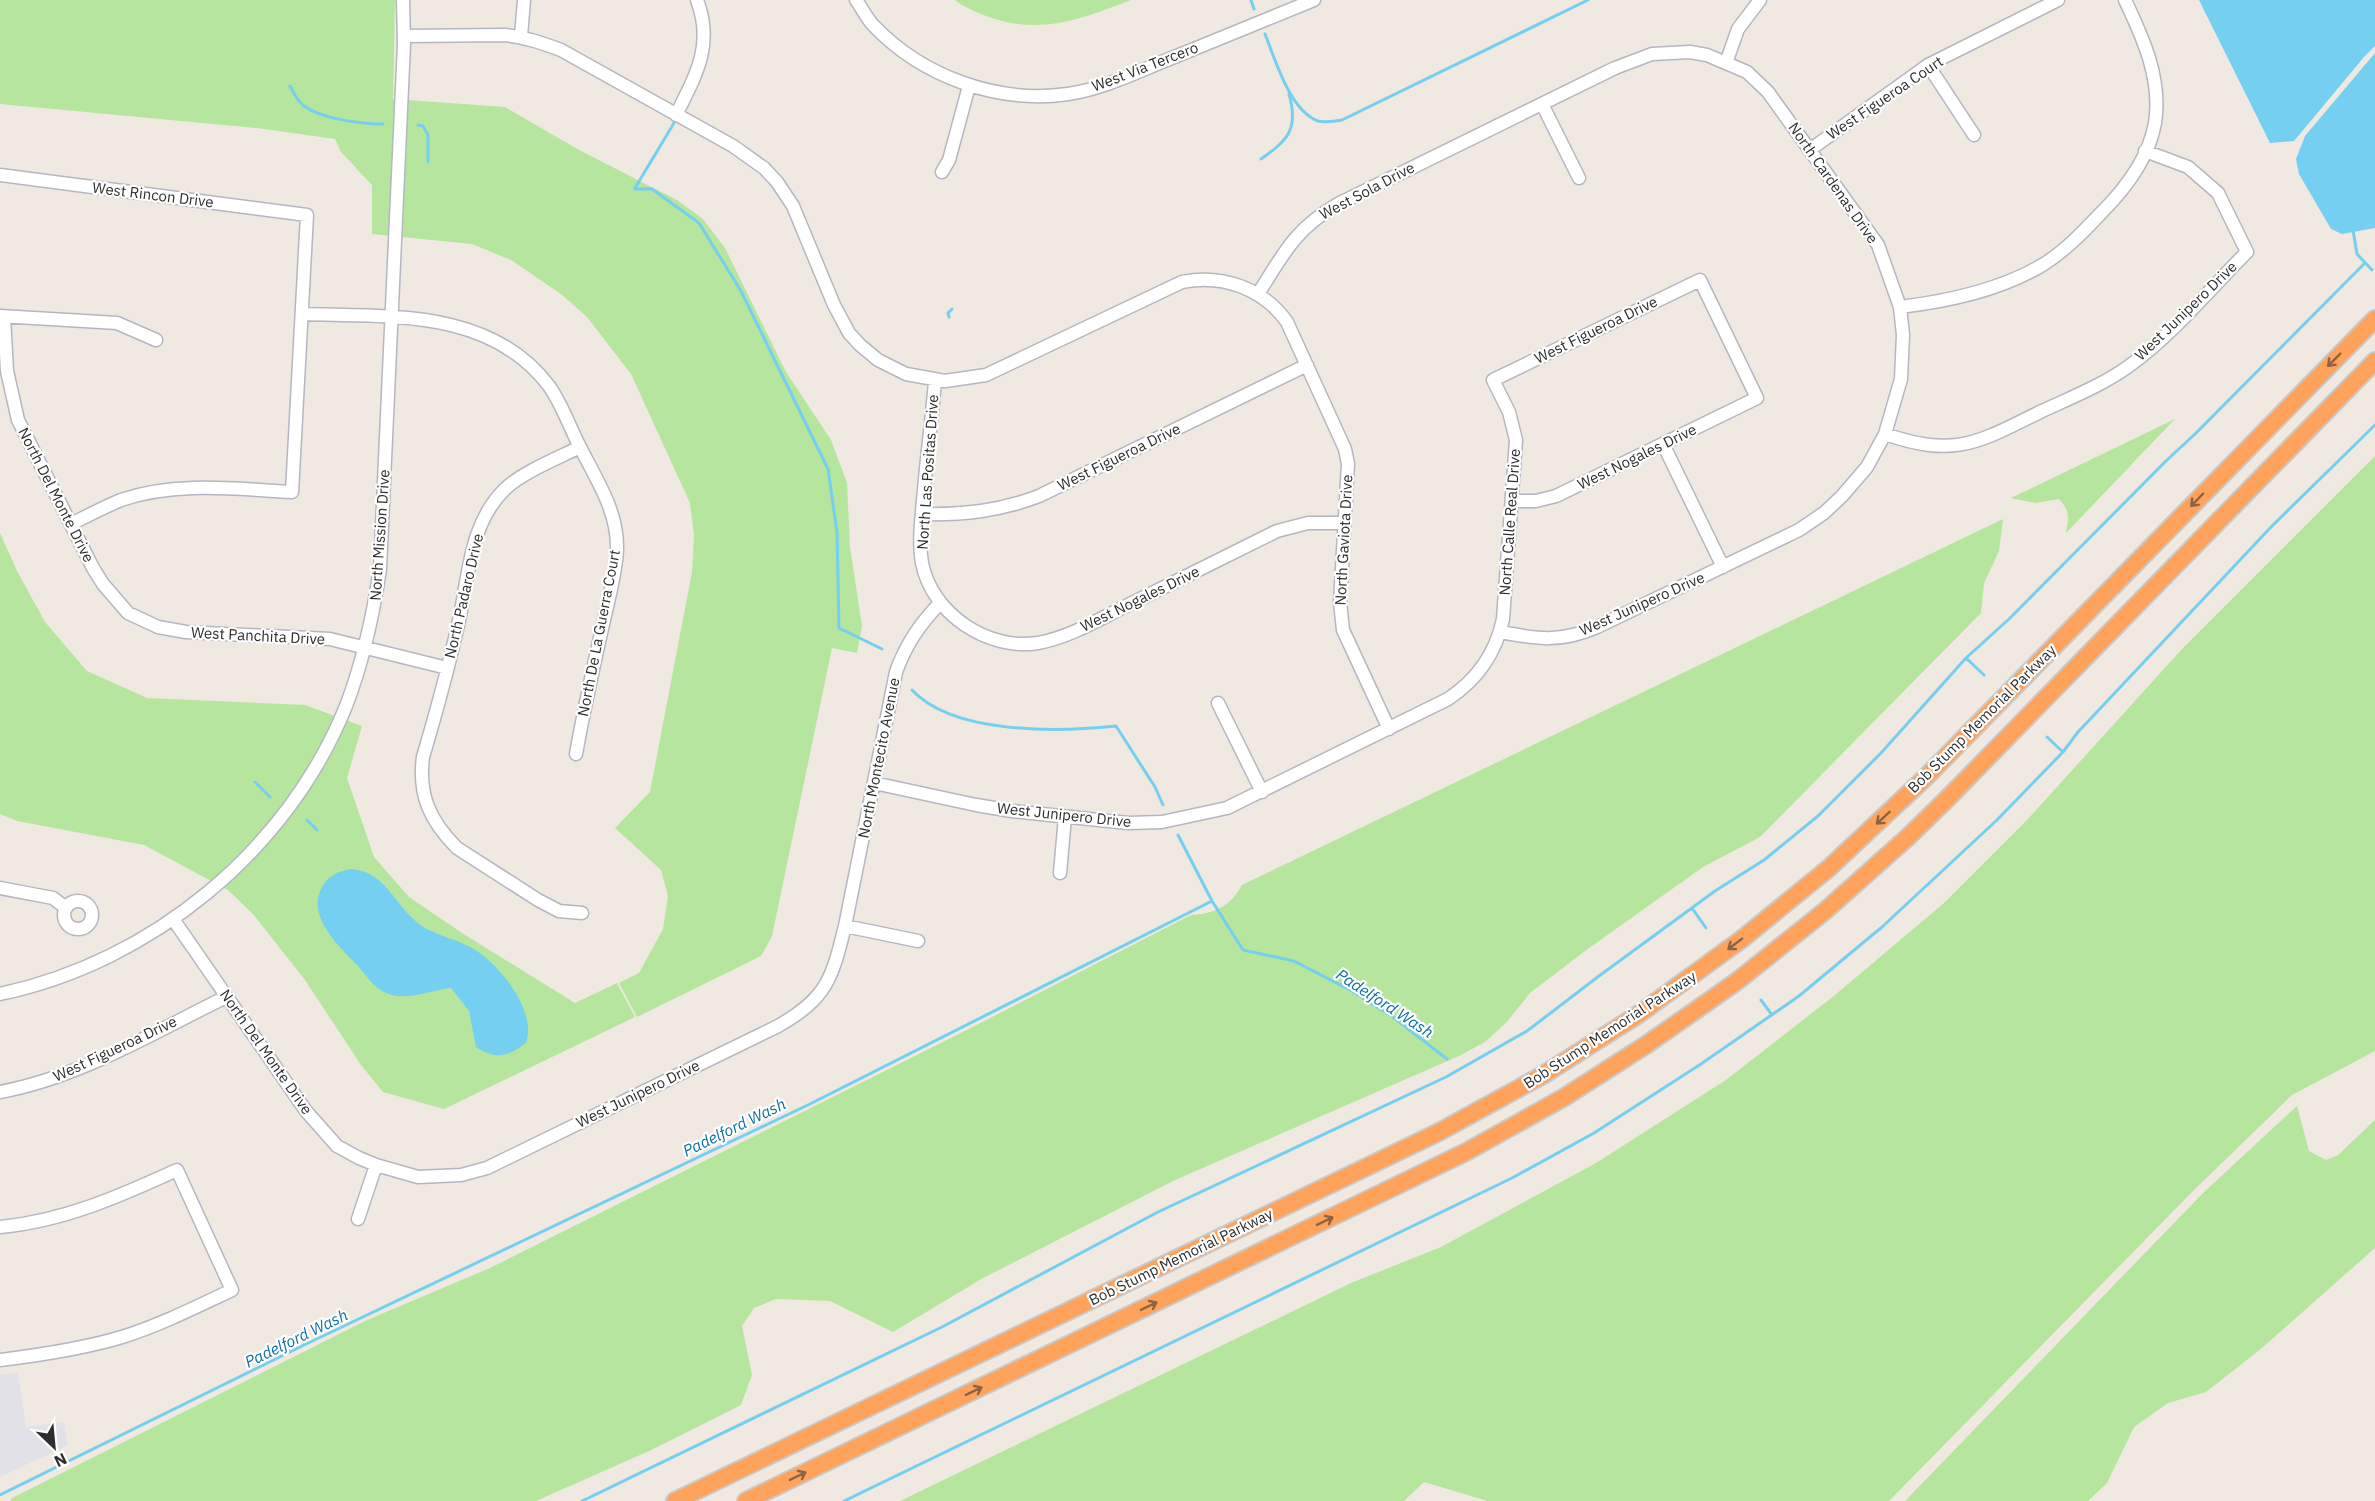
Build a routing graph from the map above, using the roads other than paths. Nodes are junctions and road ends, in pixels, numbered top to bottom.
1 (404, 0) edge
2 (524, 0) edge
3 (697, 0) edge
4 (856, 0) edge
5 (1314, 0) edge
6 (1760, 0) edge
7 (2058, 0) edge
8 (2125, 0) edge
9 (405, 36) junction
10 (521, 36) junction
11 (1726, 63) junction
12 (1928, 65) junction
13 (969, 86) junction
14 (1542, 105) junction
15 (676, 115) junction
16 (1974, 135) dead end
17 (1810, 149) junction
18 (2145, 151) junction
19 (942, 172) dead end
20 (0, 175) edge
21 (1579, 178) dead end
22 (1258, 294) junction
23 (1900, 307) junction
24 (302, 314) junction
25 (2, 316) edge
26 (392, 317) junction
27 (2375, 319) edge
28 (156, 340) dead end
29 (2375, 361) edge
30 (1307, 365) junction
31 (1493, 380) joint
32 (935, 381) junction
33 (1757, 398) joint
34 (1885, 434) junction
35 (1663, 444) junction
36 (580, 447) junction
37 (1512, 501) junction
38 (922, 514) junction
39 (1344, 523) junction
40 (71, 524) junction
41 (1723, 567) junction
42 (113, 597) joint
43 (940, 603) junction
44 (1500, 632) junction
45 (365, 647) junction
46 (447, 668) junction
47 (1218, 703) dead end
48 (1389, 729) junction
49 (576, 754) dead end
50 (874, 783) junction
51 (1262, 792) junction
52 (1065, 817) junction
53 (1060, 873) dead end
54 (0, 888) edge
55 (66, 908) dead end
56 (582, 913) dead end
57 (173, 919) junction
58 (844, 926) junction
59 (918, 941) dead end
60 (0, 994) edge
61 (226, 997) junction
62 (0, 1092) edge
63 (376, 1165) junction
64 (358, 1219) dead end
65 (0, 1227) edge
66 (0, 1360) edge
67 (675, 1501) edge
68 (746, 1501) edge

1 - 9 street, North Mission Drive
2 - 10 street
3 - 15 street
4 - 13 street, West Via Tercero
5 - 13 street, West Via Tercero
6 - 11 street
7 - 12 street, West Figueroa Court
8 - 18 street
9 - 10 street, North Las Positas Drive
9 - 26 street, North Mission Drive
10 - 15 street, North Las Positas Drive
11 - 14 street, West Sola Drive
11 - 17 street, North Cardenas Drive
12 - 16 street
12 - 17 street, West Figueroa Court
13 - 19 street
14 - 21 street
14 - 22 street, West Sola Drive
15 - 32 street, North Las Positas Drive
17 - 23 street, North Cardenas Drive
18 - 23 street
18 - 34 street, West Junipero Drive
20 - 24 street, West Rincon Drive
22 - 30 street, North Gaviota Drive
22 - 32 street
23 - 34 street, North Cardenas Drive
24 - 26 street, North De La Guerra Court
24 - 40 street
25 - 28 street
25 - 40 street, North Del Monte Drive
26 - 36 street, North De La Guerra Court
26 - 45 street, North Mission Drive
27 -> 67 highway, Bob Stump Memorial Parkway
68 -> 29 highway, Bob Stump Memorial Parkway
30 - 38 street, West Figueroa Drive
30 - 39 street, North Gaviota Drive
31 - 33 street, West Figueroa Drive
31 - 37 street, North Calle Real Drive
32 - 38 street, North Las Positas Drive
33 - 35 street, West Nogales Drive
34 - 41 street, West Junipero Drive
35 - 37 street, West Nogales Drive
35 - 41 street
36 - 46 street, North Padaro Drive
36 - 49 street, North De La Guerra Court
37 - 44 street, North Calle Real Drive
38 - 43 street, North Las Positas Drive
39 - 43 street, West Nogales Drive
39 - 48 street, North Gaviota Drive
40 - 42 street, North Del Monte Drive
41 - 44 street, West Junipero Drive
42 - 45 street, West Panchita Drive
43 - 50 street, North Montecito Avenue
44 - 48 street, West Junipero Drive
45 - 46 street, West Panchita Drive
45 - 57 street, North Mission Drive
46 - 56 street, North Padaro Drive
47 - 51 street
48 - 51 street, West Junipero Drive
50 - 52 street, West Junipero Drive
50 - 58 street, North Montecito Avenue
51 - 52 street, West Junipero Drive
52 - 53 street
54 - 55 street
57 - 60 street, North Mission Drive
57 - 61 street, North Del Monte Drive
58 - 59 street
58 - 63 street, West Junipero Drive
61 - 62 street, West Figueroa Drive
61 - 63 street, North Del Monte Drive
63 - 64 street
65 - 66 street

